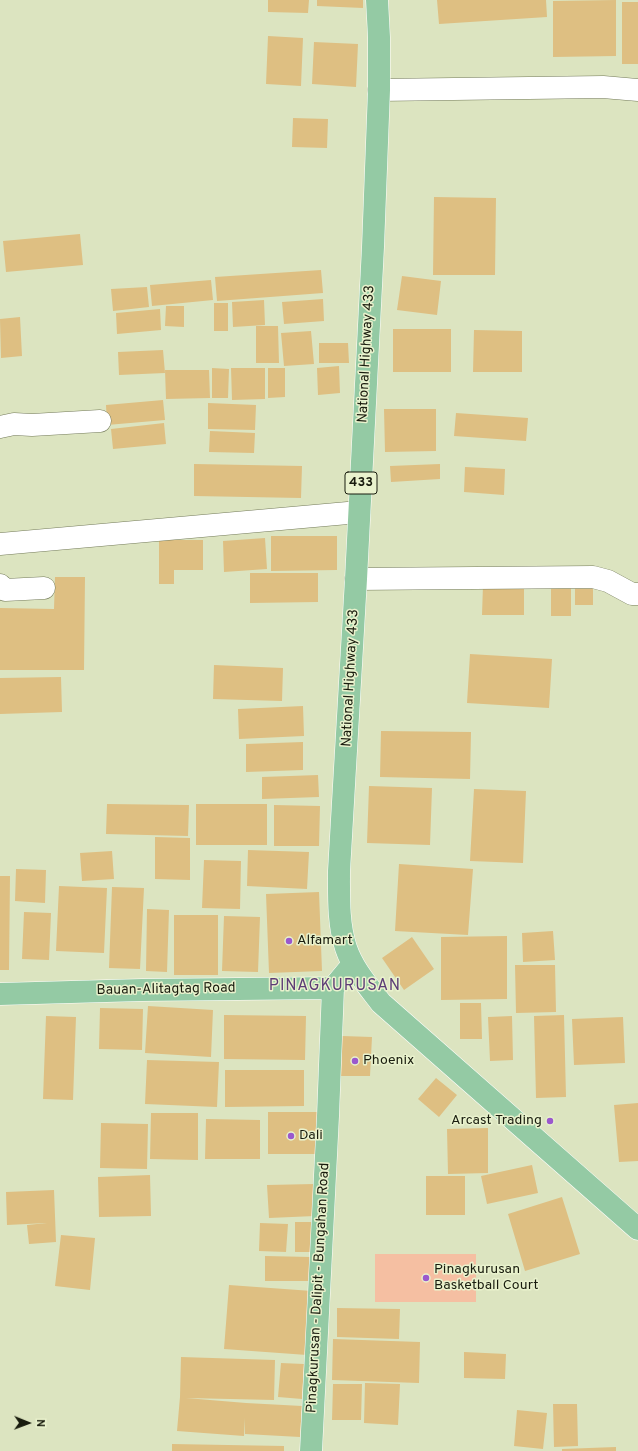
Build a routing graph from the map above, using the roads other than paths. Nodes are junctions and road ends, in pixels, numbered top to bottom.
1 (377, 0) edge
2 (379, 90) junction
3 (638, 90) edge
4 (100, 421) dead end
5 (0, 427) edge
6 (359, 512) junction
7 (0, 544) edge
8 (356, 579) junction
9 (0, 585) edge
10 (44, 588) dead end
11 (638, 594) edge
12 (353, 964) junction
13 (333, 988) junction
14 (0, 994) edge
15 (638, 1229) edge
16 (311, 1451) edge

1 - 2 main road, National Highway 433 / 433
2 - 3 street
2 - 6 main road, National Highway 433 / 433
4 - 5 street
6 - 7 street
6 - 8 main road, National Highway 433 / 433
8 - 11 street
8 - 12 main road, National Highway 433 / 433
9 - 10 street
12 - 13 main road
12 - 15 main road, National Highway 433 / 433
13 - 14 main road, Bauan-Alitagtag Road
13 - 16 main road, Pinagkurusan - Dalipit - Bungahan Road

